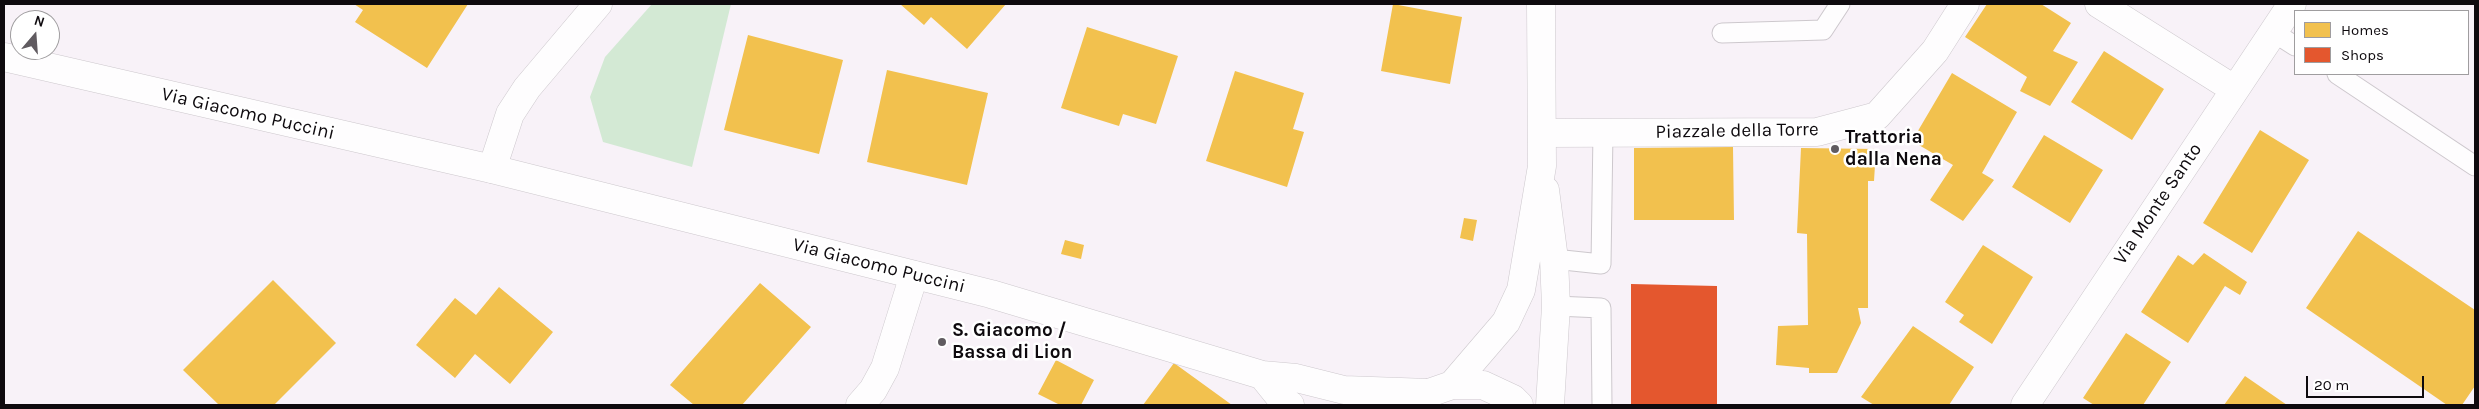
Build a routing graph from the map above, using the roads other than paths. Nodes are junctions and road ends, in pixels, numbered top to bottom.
1 (598, 4) edge
2 (1541, 4) edge
3 (1840, 4) edge
4 (1965, 4) edge
5 (2099, 4) edge
6 (2292, 4) edge
7 (1722, 32) dead end
8 (2284, 39) edge
9 (4, 57) edge
10 (2338, 75) edge
11 (2234, 90) junction
12 (1603, 132) junction
13 (1543, 133) junction
14 (1542, 166) junction
15 (2475, 166) edge
16 (492, 169) junction
17 (1554, 259) junction
18 (914, 276) junction
19 (1556, 306) junction
20 (1262, 376) junction
21 (1431, 394) edge
22 (860, 405) edge
23 (1290, 405) edge
24 (1519, 405) edge
25 (1550, 405) edge
26 (1602, 405) edge
27 (2025, 405) edge

1 - 16 street
2 - 13 street
3 - 7 lane
4 - 12 street, Piazzale della Torre
5 - 11 street
6 - 8 street, Via Monte Santo
8 - 11 street, Via Monte Santo
9 - 16 street, Via Giacomo Puccini
10 - 15 lane
11 - 27 street, Via Monte Santo
12 - 13 street, Piazzale della Torre
12 - 17 lane
13 - 14 street
14 - 17 street
14 - 21 street
16 - 18 street, Via Giacomo Puccini
17 - 19 street
18 - 20 street, Via Giacomo Puccini
18 - 22 street
19 - 25 street
19 - 26 lane
20 - 21 street, Via Giacomo Puccini
20 - 23 street
21 - 24 street, Via Giacomo Puccini

